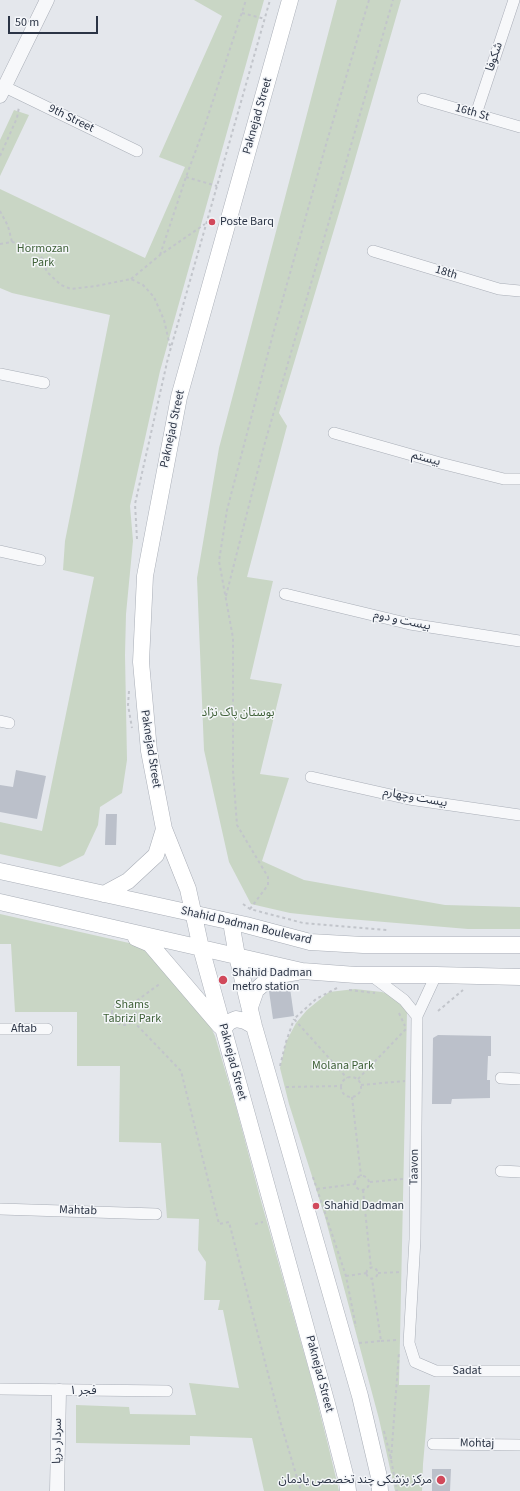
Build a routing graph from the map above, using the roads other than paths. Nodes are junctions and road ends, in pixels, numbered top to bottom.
1 (47, 0) edge
2 (290, 0) edge
3 (514, 0) edge
4 (2, 92) edge
5 (424, 100) dead end
6 (476, 114) junction
7 (520, 127) edge
8 (136, 151) dead end
9 (373, 251) dead end
10 (520, 291) edge
11 (0, 374) edge
12 (44, 383) dead end
13 (334, 433) dead end
14 (520, 479) edge
15 (0, 551) edge
16 (40, 560) dead end
17 (285, 594) dead end
18 (520, 641) edge
19 (311, 777) dead end
20 (520, 815) edge
21 (164, 829) junction
22 (0, 871) edge
23 (104, 894) junction
24 (0, 902) edge
25 (194, 914) junction
26 (231, 922) junction
27 (106, 926) junction
28 (520, 945) edge
29 (201, 948) junction
30 (237, 956) junction
31 (302, 971) junction
32 (436, 975) junction
33 (372, 976) junction
34 (520, 977) edge
35 (250, 1007) junction
36 (417, 1016) junction
37 (254, 1026) junction
38 (0, 1029) edge
39 (47, 1029) dead end
40 (223, 1029) junction
41 (501, 1078) dead end
42 (520, 1079) edge
43 (501, 1171) dead end
44 (520, 1172) edge
45 (0, 1209) edge
46 (156, 1214) dead end
47 (415, 1362) joint
48 (520, 1371) edge
49 (0, 1389) edge
50 (167, 1390) dead end
51 (59, 1391) junction
52 (433, 1444) dead end
53 (520, 1445) edge
54 (57, 1491) edge
55 (348, 1491) edge
56 (380, 1491) edge

1 - 4 street
2 - 21 main road, Paknejad Street
3 - 6 street, شکوفا
4 - 8 street, 9th Street
5 - 6 street, 16th St
6 - 7 street, 16th St
9 - 10 street, 18th
11 - 12 street
13 - 14 street, بیستم
15 - 16 street
17 - 18 street, بیست و دوم
19 - 20 street, بیست وچهارم
21 - 23 main road
21 - 25 main road, Paknejad Street
22 - 23 main road, Shahid Dadman Boulevard
23 - 25 main road, Shahid Dadman Boulevard
24 - 27 main road
25 - 26 main road, Shahid Dadman Boulevard
25 - 29 main road, Paknejad Street
26 - 28 main road, Shahid Dadman Boulevard
26 - 30 main road
27 - 29 main road
27 - 40 main road
29 - 30 main road
29 - 40 main road, Paknejad Street
30 - 31 main road
30 - 35 main road
31 - 33 main road
31 - 35 main road
32 - 33 main road
32 - 34 main road
32 - 36 street, Taavon
33 - 36 street
35 - 37 main road
36 - 47 street, Taavon
37 - 40 main road
37 - 56 main road
38 - 39 street, Aftab
40 - 55 main road, Paknejad Street
41 - 42 street
43 - 44 street
45 - 46 street, Mahtab
47 - 48 street, Sadat
49 - 51 street, فجر ۱
50 - 51 street, فجر ۱
51 - 54 street, سردار دریا
52 - 53 street, Mohtaj

